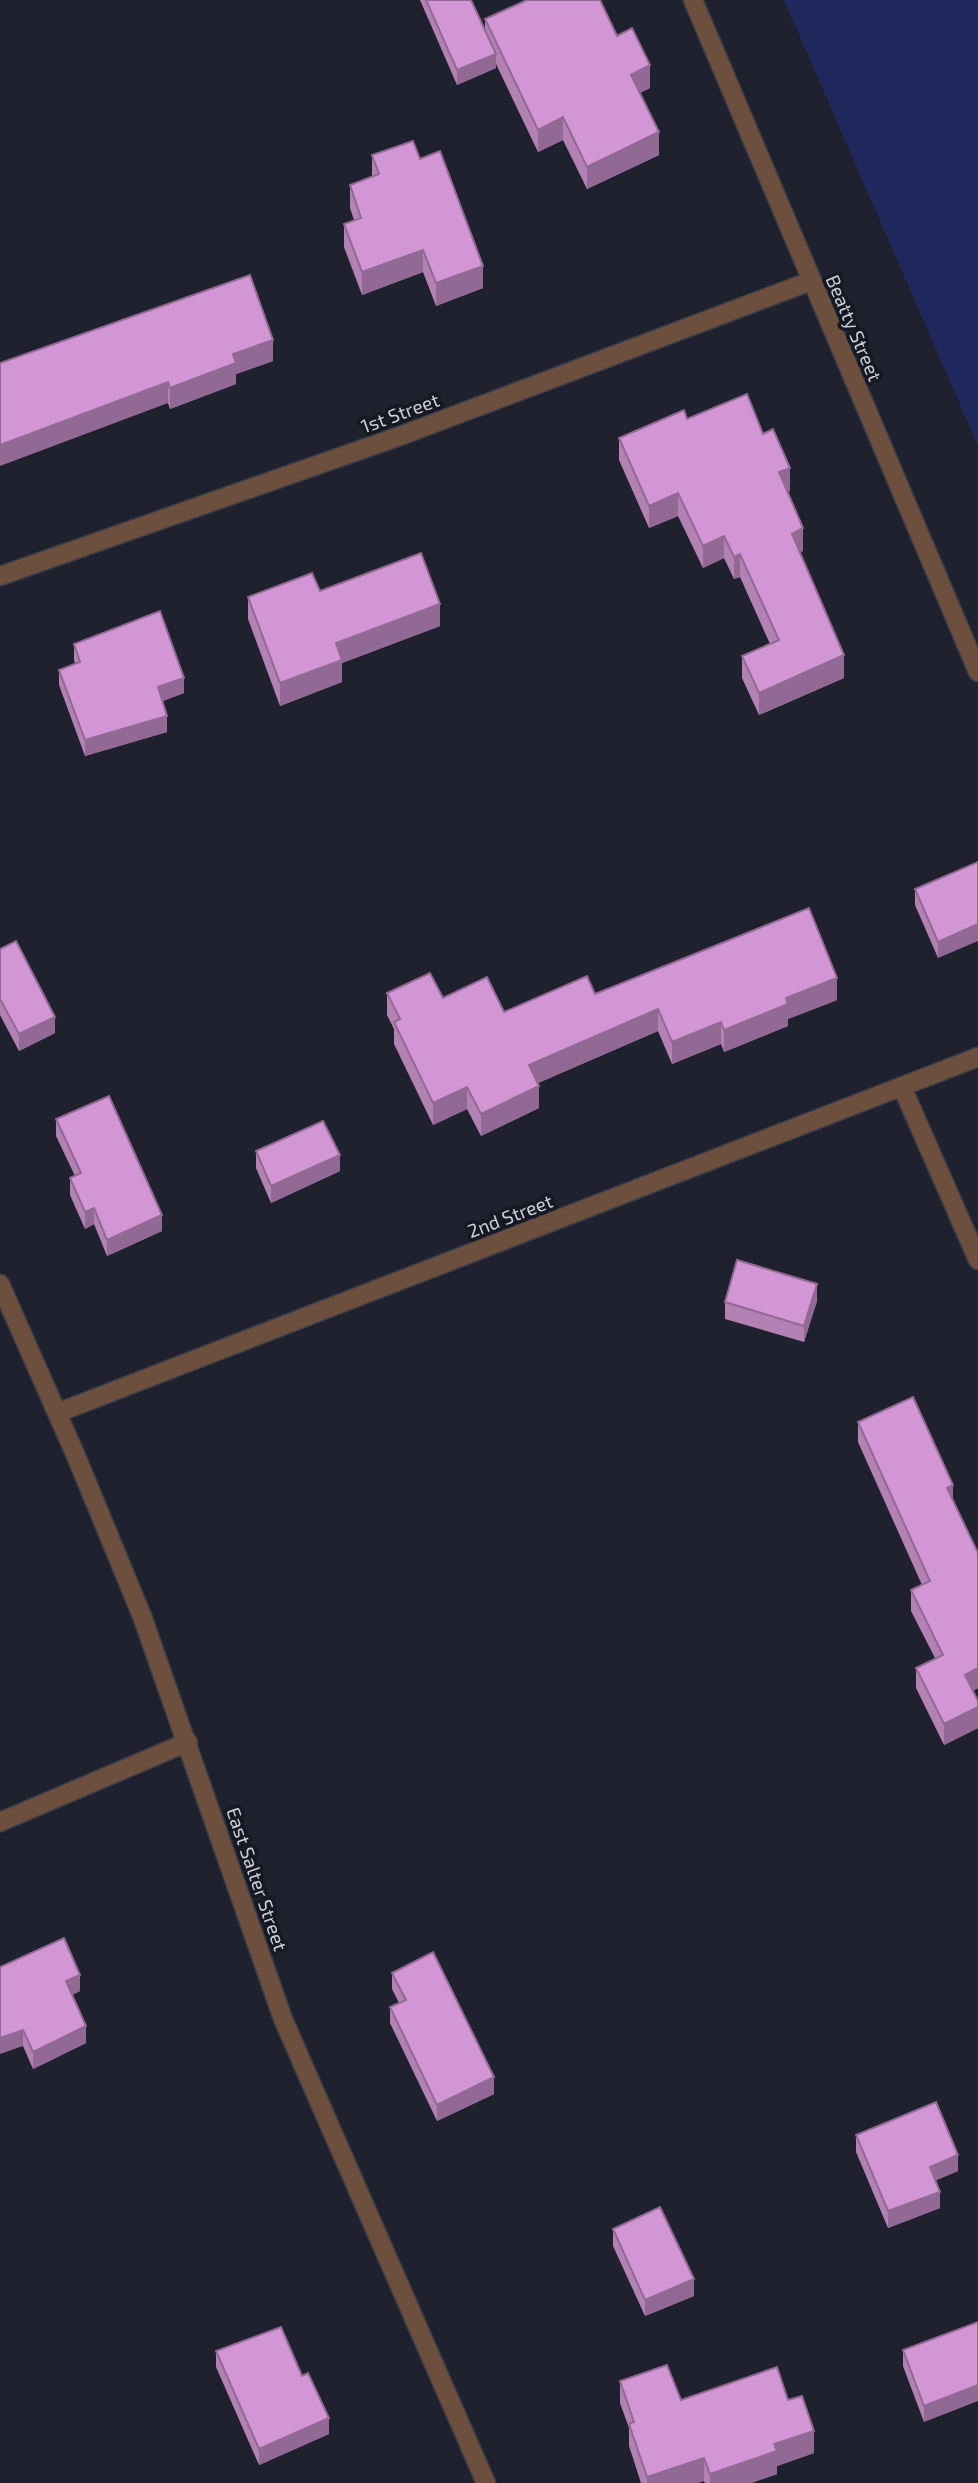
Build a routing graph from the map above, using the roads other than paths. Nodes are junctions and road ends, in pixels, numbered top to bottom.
1 (694, 0) edge
2 (811, 281) junction
3 (0, 576) edge
4 (978, 672) edge
5 (978, 1057) edge
6 (902, 1087) junction
7 (978, 1260) edge
8 (0, 1284) edge
9 (57, 1413) junction
10 (188, 1742) junction
11 (0, 1822) edge
12 (486, 2483) edge

1 - 2 street, Beatty Street
2 - 3 street, 1st Street
2 - 4 street, Beatty Street
5 - 6 street, 2nd Street
6 - 7 street
6 - 9 street, 2nd Street
8 - 9 street, East Salter Street
9 - 10 street, East Salter Street
10 - 11 street
10 - 12 street, East Salter Street

